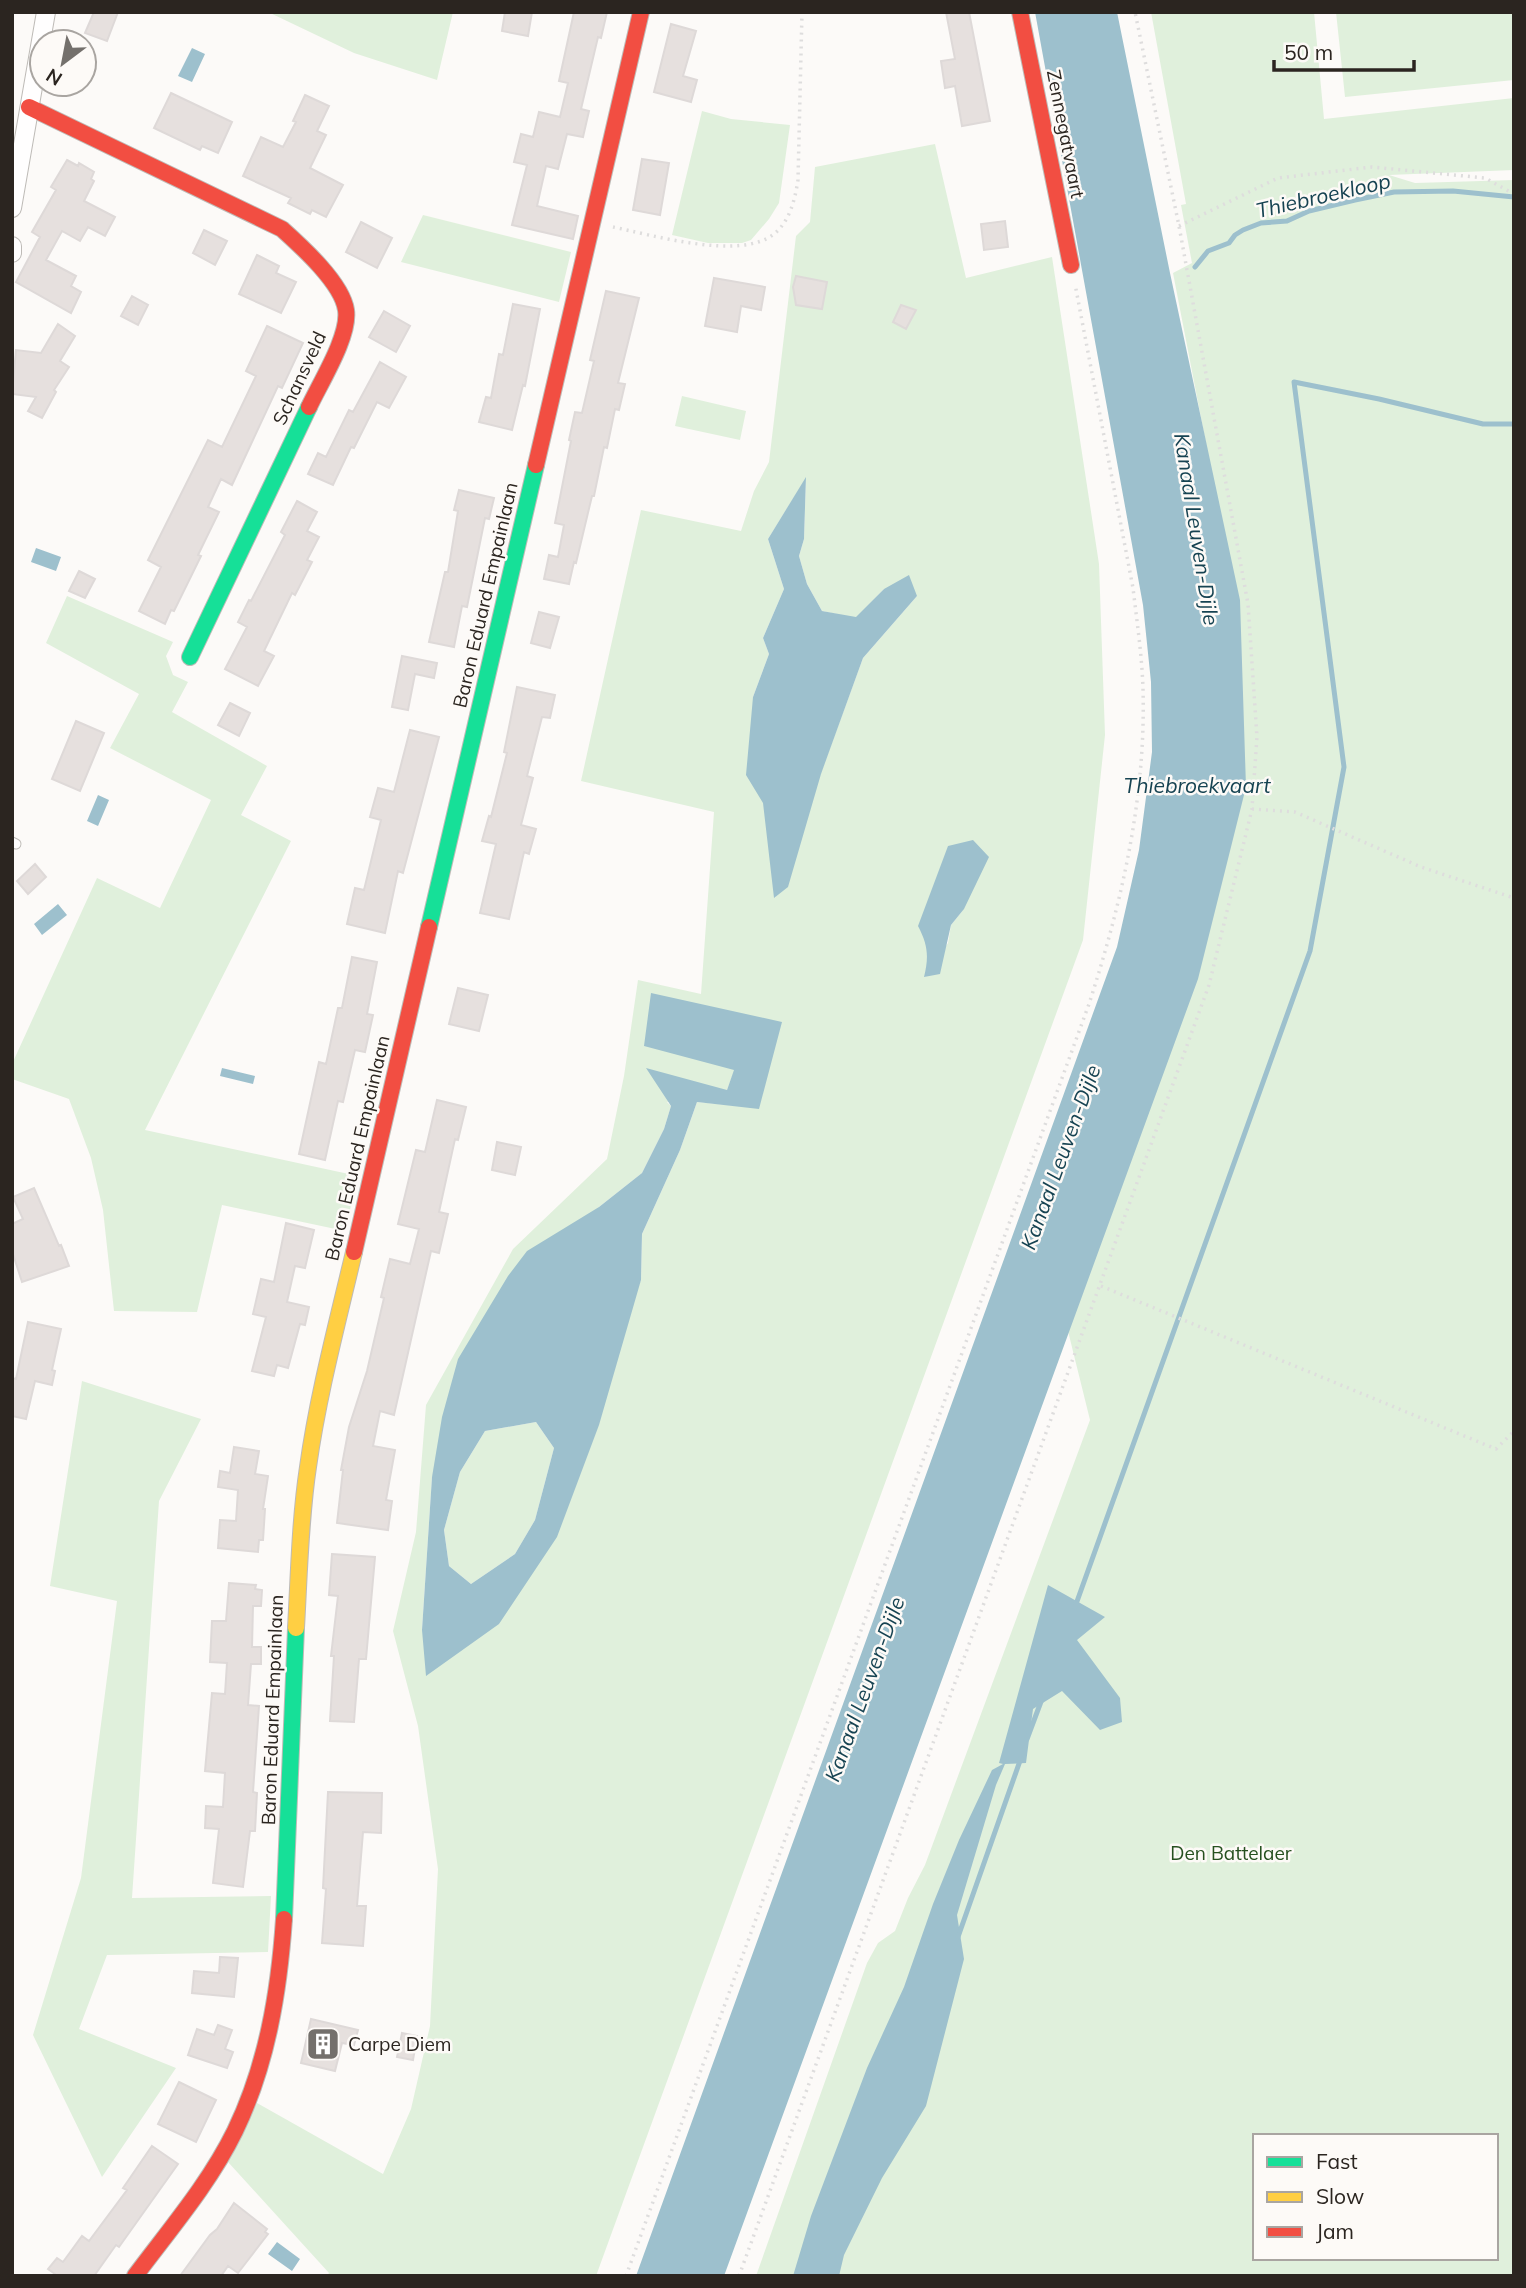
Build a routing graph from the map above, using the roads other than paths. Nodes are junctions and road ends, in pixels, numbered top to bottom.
1 (46, 12) edge
2 (641, 12) edge
3 (1020, 12) edge
4 (29, 107) junction
5 (12, 208) edge
6 (12, 246) edge
7 (12, 253) edge
8 (1071, 265) road end
9 (190, 657) dead end
10 (135, 2276) edge

1 - 4 street
2 - 10 street, Baron Eduard Empainlaan
3 - 8 street, Zennegatvaart
4 - 5 street
4 - 9 street, Schansveld
6 - 7 street

